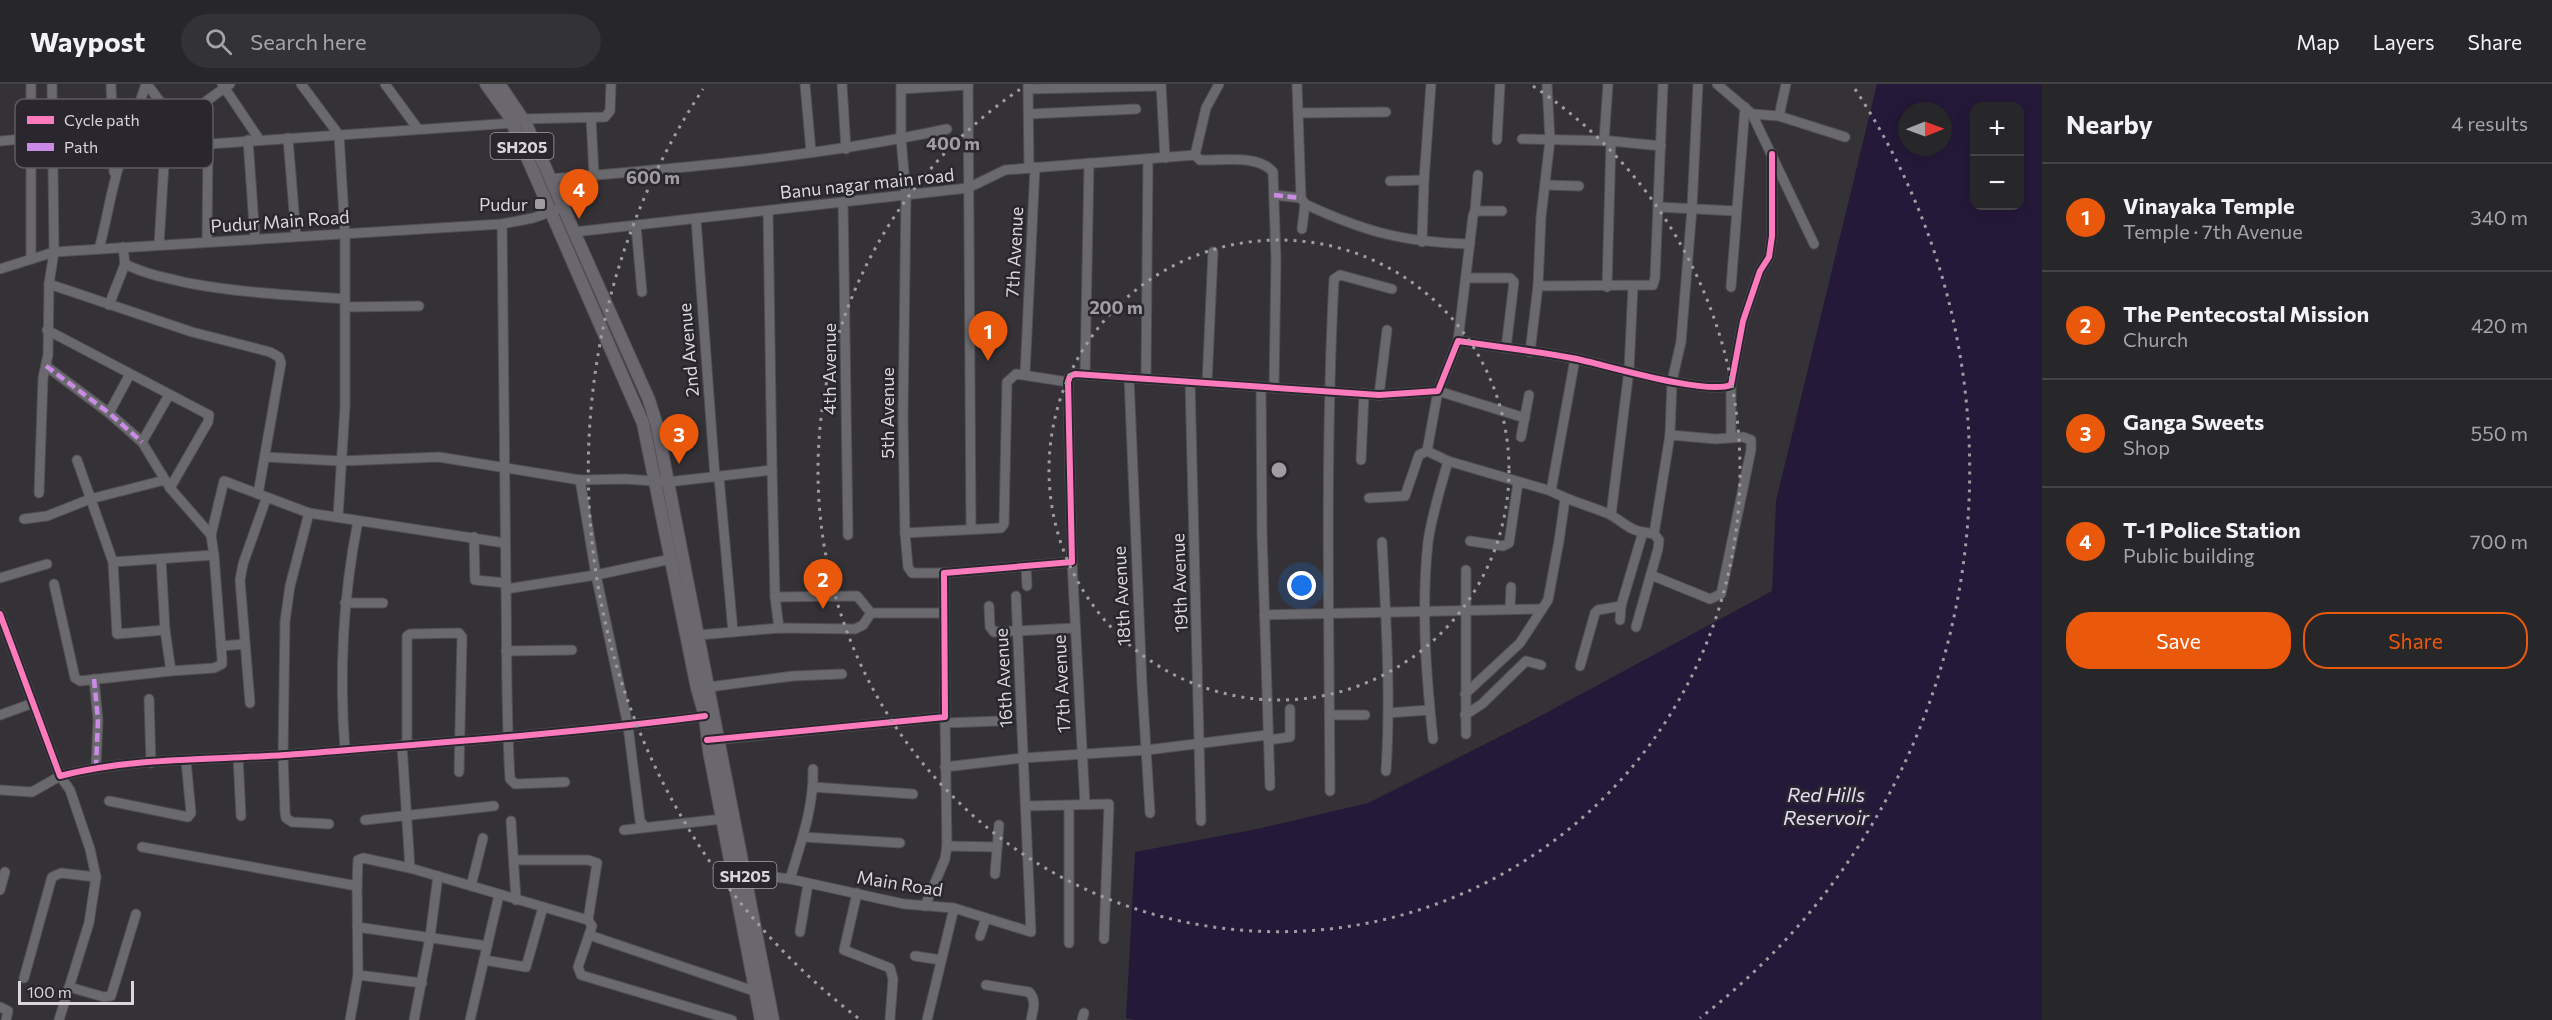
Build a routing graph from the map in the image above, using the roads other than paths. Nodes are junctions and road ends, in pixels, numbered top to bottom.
1 (32, 84) edge
2 (52, 84) edge
3 (111, 84) edge
4 (147, 84) edge
5 (301, 84) edge
6 (385, 84) edge
7 (486, 84) edge
8 (499, 84) edge
9 (611, 84) edge
10 (805, 84) edge
11 (842, 84) edge
12 (1219, 84) edge
13 (1297, 84) edge
14 (1431, 84) edge
15 (1500, 84) edge
16 (1547, 84) edge
17 (1608, 84) edge
18 (1663, 84) edge
19 (1698, 84) edge
20 (1717, 84) edge
21 (1786, 84) edge
22 (225, 85) edge
23 (968, 85) edge
24 (1161, 85) edge
25 (1083, 86) edge
26 (901, 87) edge
27 (1029, 87) edge
28 (32, 99) edge
29 (52, 99) edge
30 (111, 99) edge
31 (142, 99) edge
32 (158, 99) edge
33 (206, 99) edge
34 (1136, 109) dead end
35 (1748, 110) junction
36 (1386, 112) dead end
37 (1299, 113) junction
38 (1029, 114) junction
39 (1779, 116) junction
40 (591, 118) junction
41 (517, 121) junction
42 (418, 129) junction
43 (947, 129) dead end
44 (339, 135) junction
45 (1845, 137) dead end
46 (288, 138) junction
47 (259, 139) junction
48 (901, 139) junction
49 (1522, 139) dead end
50 (15, 140) edge
51 (248, 140) junction
52 (1497, 140) dead end
53 (1550, 140) junction
54 (0, 141) edge
55 (1608, 141) junction
56 (213, 143) edge
57 (1661, 146) junction
58 (846, 149) junction
59 (811, 152) junction
60 (1772, 154) junction
61 (1195, 155) junction
62 (1165, 158) junction
63 (1149, 159) junction
64 (1089, 163) junction
65 (33, 168) edge
66 (53, 168) edge
67 (114, 168) edge
68 (117, 168) edge
69 (164, 168) edge
70 (208, 168) edge
71 (1032, 168) junction
72 (594, 175) junction
73 (1478, 175) dead end
74 (114, 176) junction
75 (550, 179) junction
76 (1424, 180) junction
77 (1390, 181) dead end
78 (1545, 185) junction
79 (1579, 186) dead end
80 (968, 188) junction
81 (906, 195) junction
82 (1274, 195) junction
83 (1303, 201) junction
84 (843, 202) junction
85 (1658, 207) junction
86 (1692, 208) junction
87 (556, 209) junction
88 (768, 211) junction
89 (1475, 211) junction
90 (1502, 211) dead end
91 (1736, 211) junction
92 (696, 219) junction
93 (502, 224) junction
94 (636, 226) junction
95 (1302, 229) dead end
96 (574, 232) junction
97 (345, 233) junction
98 (296, 236) junction
99 (255, 239) junction
100 (207, 242) junction
101 (1422, 242) junction
102 (1470, 244) junction
103 (1814, 244) dead end
104 (159, 245) junction
105 (123, 248) junction
106 (99, 249) junction
107 (54, 252) junction
108 (1213, 252) dead end
109 (31, 259) junction
110 (125, 264) junction
111 (0, 269) edge
112 (1466, 278) junction
113 (49, 284) junction
114 (1539, 286) junction
115 (1607, 286) junction
116 (1633, 286) junction
117 (1731, 288) dead end
118 (1392, 289) dead end
119 (642, 292) dead end
120 (345, 303) junction
121 (109, 305) junction
122 (419, 306) dead end
123 (47, 330) junction
124 (1387, 330) dead end
125 (1458, 341) junction
126 (1506, 348) junction
127 (1530, 352) junction
128 (1575, 358) junction
129 (46, 366) junction
130 (1629, 370) junction
131 (130, 374) junction
132 (1024, 374) junction
133 (1085, 374) junction
134 (1129, 377) junction
135 (1146, 379) junction
136 (1672, 381) junction
137 (1068, 382) junction
138 (1190, 382) junction
139 (1207, 383) junction
140 (1731, 385) junction
141 (1261, 387) junction
142 (1274, 388) junction
143 (1328, 391) junction
144 (1438, 391) junction
145 (1364, 394) junction
146 (1529, 394) dead end
147 (169, 395) junction
148 (1379, 395) junction
149 (109, 413) junction
150 (1525, 418) junction
151 (1670, 435) junction
152 (1521, 437) dead end
153 (1731, 437) junction
154 (142, 442) junction
155 (1427, 451) junction
156 (265, 457) junction
157 (77, 460) dead end
158 (1361, 460) dead end
159 (1448, 461) junction
160 (341, 462) junction
161 (504, 468) junction
162 (772, 470) junction
163 (717, 477) junction
164 (580, 480) junction
165 (662, 481) junction
166 (1518, 483) junction
167 (168, 484) junction
168 (1551, 491) junction
169 (39, 493) dead end
170 (262, 496) junction
171 (1369, 498) dead end
172 (90, 499) junction
173 (1565, 499) junction
174 (309, 513) junction
175 (1611, 515) junction
176 (338, 517) junction
177 (24, 519) dead end
178 (358, 521) junction
179 (971, 530) junction
180 (1643, 532) junction
181 (905, 533) junction
182 (1654, 534) junction
183 (211, 535) junction
184 (848, 535) dead end
185 (474, 537) junction
186 (1470, 541) dead end
187 (1382, 542) dead end
188 (505, 543) junction
189 (214, 555) junction
190 (161, 559) junction
191 (671, 559) junction
192 (113, 562) junction
193 (1072, 562) junction
194 (47, 564) dead end
195 (1026, 566) junction
196 (1466, 570) dead end
197 (944, 573) junction
198 (596, 575) junction
199 (1651, 575) junction
200 (0, 578) edge
201 (54, 584) dead end
202 (506, 586) junction
203 (1027, 586) dead end
204 (1511, 587) dead end
205 (1016, 596) dead end
206 (775, 597) junction
207 (345, 603) junction
208 (383, 603) dead end
209 (989, 606) dead end
210 (1621, 606) junction
211 (1510, 609) junction
212 (1540, 609) junction
213 (1426, 612) junction
214 (1467, 612) junction
215 (871, 613) junction
216 (944, 613) junction
217 (1386, 613) junction
218 (0, 614) edge
219 (1264, 615) junction
220 (1328, 615) junction
221 (1620, 620) dead end
222 (1636, 627) dead end
223 (779, 628) junction
224 (1075, 628) junction
225 (165, 630) junction
226 (733, 632) junction
227 (1017, 632) junction
228 (699, 635) junction
229 (245, 644) junction
230 (221, 646) junction
231 (572, 650) dead end
232 (506, 651) junction
233 (1541, 666) dead end
234 (1580, 666) dead end
235 (171, 670) junction
236 (842, 674) dead end
237 (94, 679) junction
238 (709, 687) junction
239 (1465, 694) junction
240 (149, 699) dead end
241 (250, 702) dead end
242 (33, 703) junction
243 (1290, 709) dead end
244 (1429, 710) junction
245 (1388, 713) junction
246 (0, 715) edge
247 (1330, 715) junction
248 (1365, 715) dead end
249 (1466, 715) junction
250 (705, 716) junction
251 (945, 720) junction
252 (999, 721) dead end
253 (628, 726) junction
254 (1466, 734) dead end
255 (507, 736) junction
256 (714, 736) junction
257 (1267, 737) junction
258 (459, 740) junction
259 (1433, 740) dead end
260 (1199, 744) junction
261 (405, 745) junction
262 (345, 750) junction
263 (1147, 750) junction
264 (1081, 754) junction
265 (283, 755) junction
266 (238, 757) junction
267 (1023, 758) junction
268 (186, 761) junction
269 (151, 763) junction
270 (96, 766) junction
271 (945, 767) junction
272 (813, 769) dead end
273 (1386, 771) dead end
274 (459, 772) dead end
275 (60, 776) junction
276 (565, 782) dead end
277 (1270, 786) dead end
278 (813, 787) junction
279 (0, 789) edge
280 (1330, 791) dead end
281 (913, 794) dead end
282 (109, 801) dead end
283 (1084, 804) junction
284 (494, 806) dead end
285 (1026, 806) junction
286 (1069, 806) junction
287 (1150, 813) dead end
288 (240, 816) dead end
289 (408, 816) junction
290 (722, 819) junction
291 (365, 820) dead end
292 (1201, 821) dead end
293 (511, 822) dead end
294 (329, 824) dead end
295 (999, 825) dead end
296 (645, 827) junction
297 (624, 830) dead end
298 (803, 837) junction
299 (483, 838) dead end
300 (900, 843) dead end
301 (947, 846) junction
302 (142, 847) dead end
303 (997, 847) junction
304 (514, 860) junction
305 (410, 868) junction
306 (6, 872) dead end
307 (739, 872) junction
308 (995, 874) dead end
309 (438, 876) junction
310 (96, 877) junction
311 (790, 879) junction
312 (808, 884) junction
313 (357, 886) junction
314 (471, 886) junction
315 (0, 890) edge
316 (857, 893) junction
317 (499, 894) junction
318 (516, 900) junction
319 (925, 906) junction
320 (543, 907) junction
321 (954, 908) junction
322 (136, 914) dead end
323 (986, 918) junction
324 (588, 920) junction
325 (357, 927) junction
326 (800, 932) dead end
327 (1031, 932) joint
328 (589, 935) junction
329 (980, 936) dead end
330 (430, 937) junction
331 (1104, 939) dead end
332 (1069, 943) dead end
333 (487, 946) junction
334 (915, 956) dead end
335 (484, 960) junction
336 (941, 960) junction
337 (358, 975) junction
338 (24, 978) dead end
339 (422, 983) junction
340 (986, 985) dead end
341 (69, 987) junction
342 (756, 992) junction
343 (0, 1007) edge
344 (890, 1019) edge
345 (6, 1020) edge
346 (59, 1020) edge
347 (350, 1020) edge
348 (414, 1020) edge
349 (470, 1020) edge
350 (732, 1020) edge
351 (761, 1020) edge
352 (773, 1020) edge
353 (927, 1020) edge
354 (1031, 1020) edge

1 - 28 street
2 - 29 street
3 - 30 street
4 - 31 street
4 - 32 street
5 - 44 street
6 - 42 street
7 - 41 main road, SH205
8 - 41 main road
9 - 40 street
10 - 59 street
11 - 58 street
12 - 61 street
13 - 37 street
14 - 76 street
15 - 52 street
16 - 53 street
17 - 55 street
18 - 57 street
19 - 86 street
20 - 35 street
21 - 39 street
22 - 33 street
22 - 47 street
23 - 26 street
23 - 80 street
24 - 25 street
24 - 62 street
25 - 27 street
26 - 48 street, 5th Avenue
27 - 38 street, 7th Avenue
34 - 38 street
35 - 39 street
35 - 60 street
35 - 91 street
36 - 37 street
37 - 83 street
38 - 71 street, 7th Avenue
39 - 45 street
40 - 41 street
40 - 72 street
41 - 42 street
41 - 75 main road
41 - 87 main road, SH205
42 - 44 street
43 - 48 street
44 - 46 street
44 - 97 street
46 - 47 street
46 - 98 street
47 - 51 street
48 - 58 street
48 - 81 street, 5th Avenue
49 - 53 street
50 - 54 street
51 - 56 street
51 - 99 street
53 - 55 street
53 - 78 street
55 - 57 street
55 - 115 street
57 - 85 street
58 - 59 street
59 - 72 street
60 - 103 street
60 - 140 street
61 - 62 street, Banu nagar main road
61 - 82 street, Banu nagar main road
62 - 63 street, Banu nagar main road
63 - 64 street, Banu nagar main road
63 - 135 street
64 - 71 street, Banu nagar main road
64 - 133 street
65 - 109 street
66 - 107 street
67 - 74 street
68 - 74 street
69 - 104 street
70 - 100 street
71 - 80 street, Banu nagar main road
71 - 132 street, 7th Avenue
72 - 75 street
73 - 89 street
74 - 106 street
75 - 87 main road
76 - 77 street
76 - 101 street
78 - 79 street
78 - 114 street
80 - 81 street, Banu nagar main road
80 - 179 street
81 - 84 street, Banu nagar main road
81 - 181 street, 5th Avenue
82 - 83 street
82 - 142 street
83 - 95 street
83 - 101 street
84 - 88 street, Banu nagar main road
84 - 184 street, 4th Avenue
85 - 86 street
85 - 116 street
86 - 91 street
86 - 136 street
87 - 93 street, Pudur Main Road
87 - 96 main road
87 - 165 main road, SH205
88 - 92 street, Banu nagar main road
88 - 162 street
89 - 90 street
89 - 102 street
91 - 117 street
92 - 94 street, Banu nagar main road
92 - 163 street, 2nd Avenue
93 - 97 street, Pudur Main Road
93 - 161 street
94 - 96 street, Banu nagar main road
94 - 119 street
96 - 165 main road
97 - 98 street, Pudur Main Road
97 - 120 street
98 - 99 street, Pudur Main Road
99 - 100 street, Pudur Main Road
100 - 104 street, Pudur Main Road
101 - 102 street
102 - 112 street
104 - 105 street, Pudur Main Road
105 - 106 street, Pudur Main Road
105 - 110 street
106 - 107 street, Pudur Main Road
107 - 109 street, Pudur Main Road
107 - 113 street
108 - 139 street
109 - 111 street, Pudur Main Road
110 - 120 street
110 - 121 street
112 - 125 street
112 - 126 street
113 - 121 street
113 - 123 street
114 - 115 street
114 - 127 street
115 - 116 street
116 - 130 street
118 - 143 street
120 - 122 street
120 - 160 street
121 - 156 street
123 - 129 street
123 - 131 street
124 - 148 street
125 - 126 street
125 - 144 street
126 - 127 street
127 - 128 street
128 - 130 street
128 - 168 street
129 - 149 street
129 - 169 street
130 - 136 street
130 - 175 street
131 - 147 street
131 - 149 street
132 - 137 street
132 - 179 street
133 - 134 street
133 - 137 street
134 - 135 street
134 - 263 street, 18th Avenue
135 - 138 street
136 - 140 street
136 - 151 street
137 - 193 street, 17th Avenue
138 - 139 street
138 - 260 street, 19th Avenue
139 - 141 street
140 - 153 street
141 - 142 street
141 - 219 street
142 - 143 street
143 - 145 street
143 - 220 street
144 - 148 street
144 - 150 street
144 - 155 street
145 - 148 street
145 - 158 street
146 - 150 street
147 - 154 street
147 - 167 street
149 - 154 street
150 - 152 street
151 - 153 street
151 - 182 street
153 - 199 street
154 - 167 street
155 - 159 street
155 - 171 street
156 - 160 street
156 - 170 street
157 - 172 street
159 - 166 street
159 - 213 street
160 - 161 street
160 - 176 street
161 - 164 street
161 - 188 street
162 - 163 street
162 - 206 street
163 - 165 street
163 - 226 street, 2nd Avenue
164 - 165 street
164 - 198 street
165 - 191 main road, SH205
165 - 228 main road
166 - 168 street
166 - 186 street
167 - 172 street
167 - 183 street
168 - 173 street
170 - 174 street
170 - 183 street
170 - 229 street
172 - 177 street
172 - 192 street
173 - 175 street
173 - 212 street
174 - 176 street
174 - 265 street
175 - 180 street
176 - 178 street
178 - 185 street
178 - 207 street
179 - 181 street
180 - 182 street
180 - 210 street
181 - 197 street, 5th Avenue
182 - 199 street
183 - 189 street
185 - 188 street
185 - 202 street
187 - 217 street
188 - 202 street
189 - 190 street
189 - 230 street
190 - 192 street
190 - 225 street
191 - 198 street
191 - 250 main road, SH205
192 - 225 street
193 - 195 street
193 - 224 street, 17th Avenue
194 - 200 street
195 - 197 street
195 - 203 street
196 - 214 street
197 - 216 street
198 - 202 street
198 - 253 street
199 - 222 street
201 - 237 street
202 - 232 street
204 - 211 street
205 - 227 street, 16th Avenue
206 - 215 street
206 - 223 street
207 - 208 street
207 - 262 street
209 - 227 street
210 - 221 street
210 - 234 street
211 - 212 street
211 - 214 street
212 - 239 street
213 - 214 street
213 - 217 street
213 - 244 street
214 - 239 street
215 - 216 street
215 - 223 street
216 - 251 street
217 - 220 street
217 - 245 street
218 - 242 street
219 - 220 street
219 - 257 street
220 - 247 street
223 - 226 street
224 - 227 street
224 - 264 street, 17th Avenue
225 - 235 street
226 - 228 street
227 - 267 street, 16th Avenue
228 - 238 main road
229 - 230 street
229 - 241 street
230 - 235 street
231 - 232 street
232 - 255 street
233 - 249 street
235 - 237 street
236 - 238 street
237 - 270 street
238 - 256 main road
239 - 249 street
240 - 269 street
242 - 246 street
242 - 275 street
243 - 257 street
244 - 245 street
244 - 259 street
245 - 273 street
247 - 248 street
247 - 280 street
249 - 254 street
250 - 253 street
250 - 256 main road, SH205
251 - 252 street
251 - 256 street
251 - 271 street
253 - 255 street
253 - 296 street
255 - 258 street
255 - 276 street
256 - 290 main road, SH205
256 - 307 main road, SH205
257 - 260 street
257 - 277 street
258 - 261 street
258 - 261 street
258 - 274 street
260 - 263 street
260 - 292 street, 19th Avenue
261 - 262 street
261 - 289 street
262 - 265 street
263 - 264 street
263 - 287 street, 18th Avenue
264 - 267 street
264 - 283 street, 17th Avenue
265 - 266 street
265 - 294 street
266 - 268 street
266 - 288 street
267 - 271 street
267 - 285 street, 16th Avenue
268 - 269 street
268 - 282 street
269 - 270 street
270 - 275 street
271 - 301 street
272 - 278 street
275 - 279 street
275 - 310 street
278 - 281 street
278 - 298 street
283 - 286 street
283 - 331 street
284 - 289 street
285 - 286 street
285 - 327 street, 16th Avenue
286 - 332 street
289 - 291 street
289 - 305 street
290 - 296 street
290 - 307 main road, SH205
293 - 304 street
295 - 303 street
296 - 297 street
298 - 300 street
298 - 311 street
299 - 314 street
301 - 303 street
301 - 319 street
302 - 313 street
303 - 308 street
304 - 318 street
304 - 324 street
305 - 309 street
305 - 313 street
306 - 315 street
307 - 311 street, Main Road
307 - 342 main road, SH205
307 - 352 main road, SH205
309 - 314 street
309 - 330 street
310 - 338 street
310 - 341 street
311 - 312 street, Main Road
312 - 316 street, Main Road
312 - 326 street
313 - 325 street
314 - 317 street
316 - 319 street, Main Road
316 - 344 street
317 - 318 street
317 - 333 street
318 - 320 street
319 - 321 street, Main Road
320 - 324 street
320 - 335 street
321 - 323 street, Main Road
321 - 336 street
322 - 341 street
323 - 327 street, Main Road
323 - 329 street
324 - 328 street
325 - 330 street
325 - 337 street
328 - 342 street
328 - 350 street
330 - 333 street
330 - 339 street
333 - 335 street
334 - 336 street
335 - 349 street
336 - 353 street
337 - 339 street
337 - 347 street
339 - 348 street
340 - 354 street
341 - 346 street
342 - 351 main road, SH205
343 - 345 street

